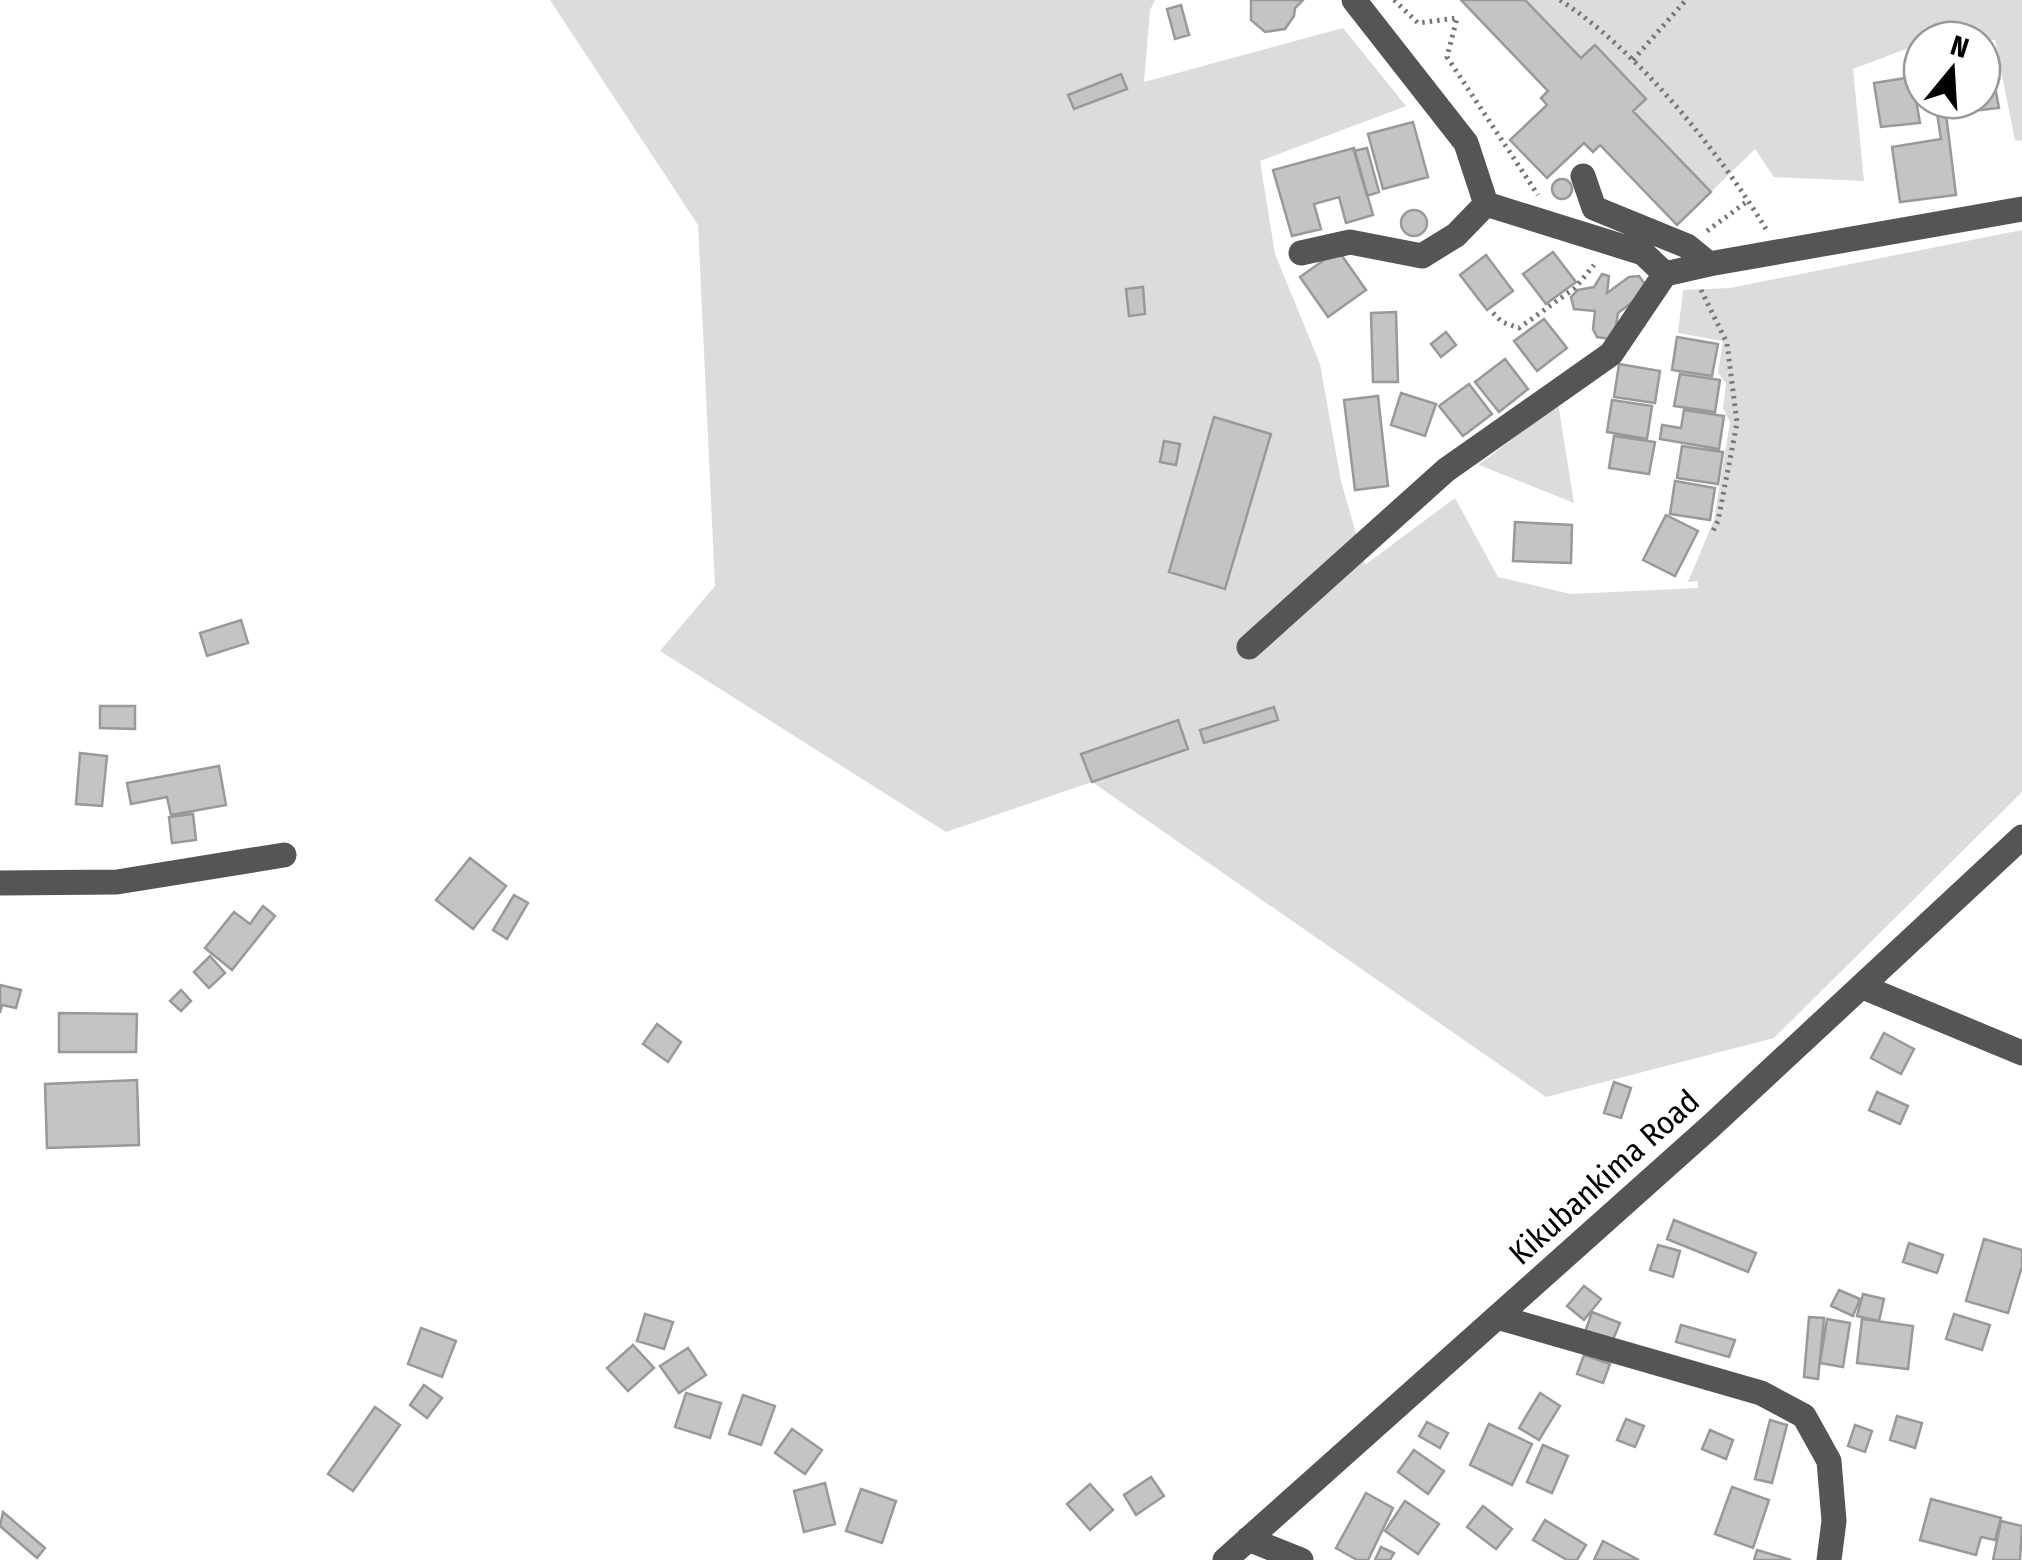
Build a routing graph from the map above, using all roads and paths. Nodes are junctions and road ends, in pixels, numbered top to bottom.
1 (1354, 0) edge
2 (1394, 0) edge
3 (1560, 0) edge
4 (1686, 0) edge
5 (1633, 60) junction
6 (1582, 176) dead end
7 (1748, 200) junction
8 (1486, 204) junction
9 (2022, 208) edge
10 (1514, 213) junction
11 (1612, 244) junction
12 (1780, 252) junction
13 (1302, 253) dead end
14 (1688, 263) junction
15 (1493, 313) dead end
16 (1712, 533) dead end
17 (1249, 647) dead end
18 (2022, 837) edge
19 (284, 855) dead end
20 (0, 882) edge
21 (1863, 987) junction
22 (2022, 1053) edge
23 (1497, 1317) junction
24 (1248, 1539) junction
25 (1225, 1560) edge
26 (1301, 1560) edge
27 (1829, 1560) edge

1 - 8 street
2 - 10 path
3 - 5 path
4 - 5 path
5 - 7 path
6 - 14 street
7 - 12 path
7 - 14 path
8 - 10 street
8 - 13 street
9 - 12 street
10 - 11 street
11 - 14 street
11 - 15 path
12 - 14 street
14 - 16 path
14 - 17 street
18 - 21 street, Kikubankima Road
19 - 20 street
21 - 22 street
21 - 23 street, Kikubankima Road
23 - 24 street, Kikubankima Road
23 - 27 street
24 - 25 street, Kikubankima Road
24 - 26 street

